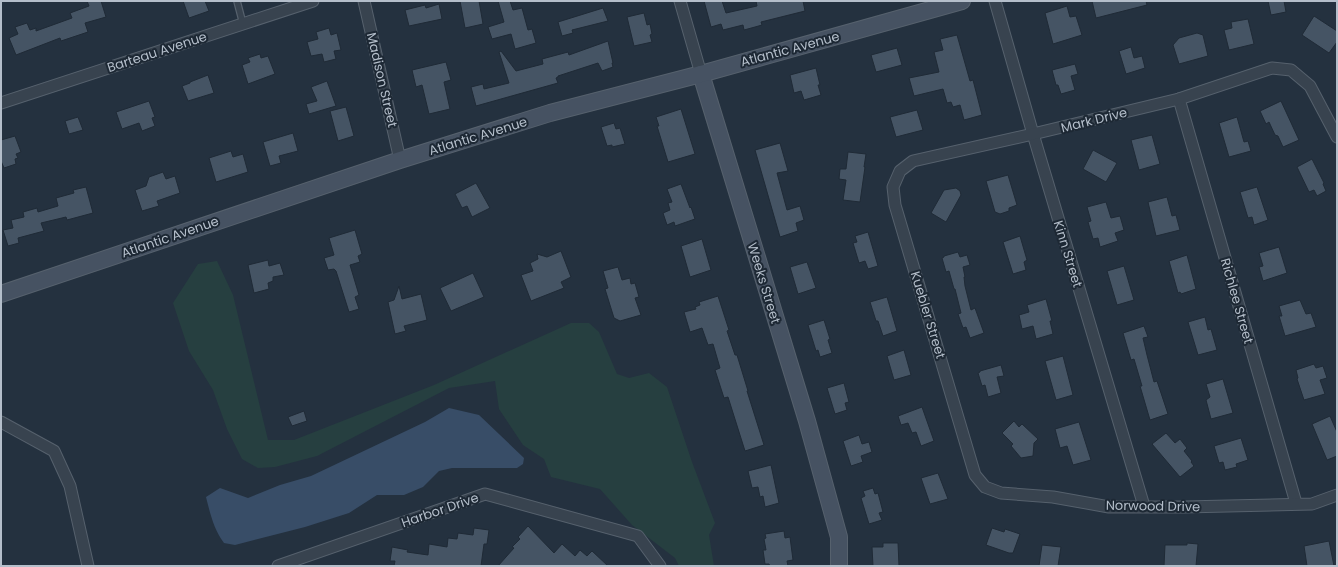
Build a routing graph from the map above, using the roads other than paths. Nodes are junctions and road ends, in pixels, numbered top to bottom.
1 (237, 1) edge
2 (314, 1) edge
3 (364, 1) edge
4 (680, 1) edge
5 (962, 1) edge
6 (995, 1) edge
7 (243, 24) junction
8 (700, 74) junction
9 (1179, 99) junction
10 (1, 103) edge
11 (1033, 134) junction
12 (1337, 137) edge
13 (400, 160) junction
14 (913, 161) joint
15 (1, 294) edge
16 (1, 422) edge
17 (975, 475) joint
18 (1337, 495) edge
19 (1296, 503) junction
20 (1144, 506) junction
21 (88, 566) edge
22 (278, 566) edge
23 (660, 566) edge
24 (839, 566) edge

1 - 7 lane
2 - 7 street, Barteau Avenue
3 - 13 street, Madison Street
4 - 8 street, Weeks Street
5 - 8 main road, Atlantic Avenue
6 - 11 street, Kinn Street
7 - 10 street, Barteau Avenue
8 - 13 main road, Atlantic Avenue
8 - 24 main road, Weeks Street
9 - 11 street, Mark Drive
9 - 12 street, Mark Drive
9 - 19 street, Richlee Street
11 - 14 street, Mark Drive
11 - 20 street, Kinn Street
13 - 15 main road, Atlantic Avenue
14 - 17 street, Kuebler Street
16 - 21 street
17 - 20 street, Norwood Drive
18 - 19 street, Norwood Drive
19 - 20 street, Norwood Drive
22 - 23 street, Harbor Drive

